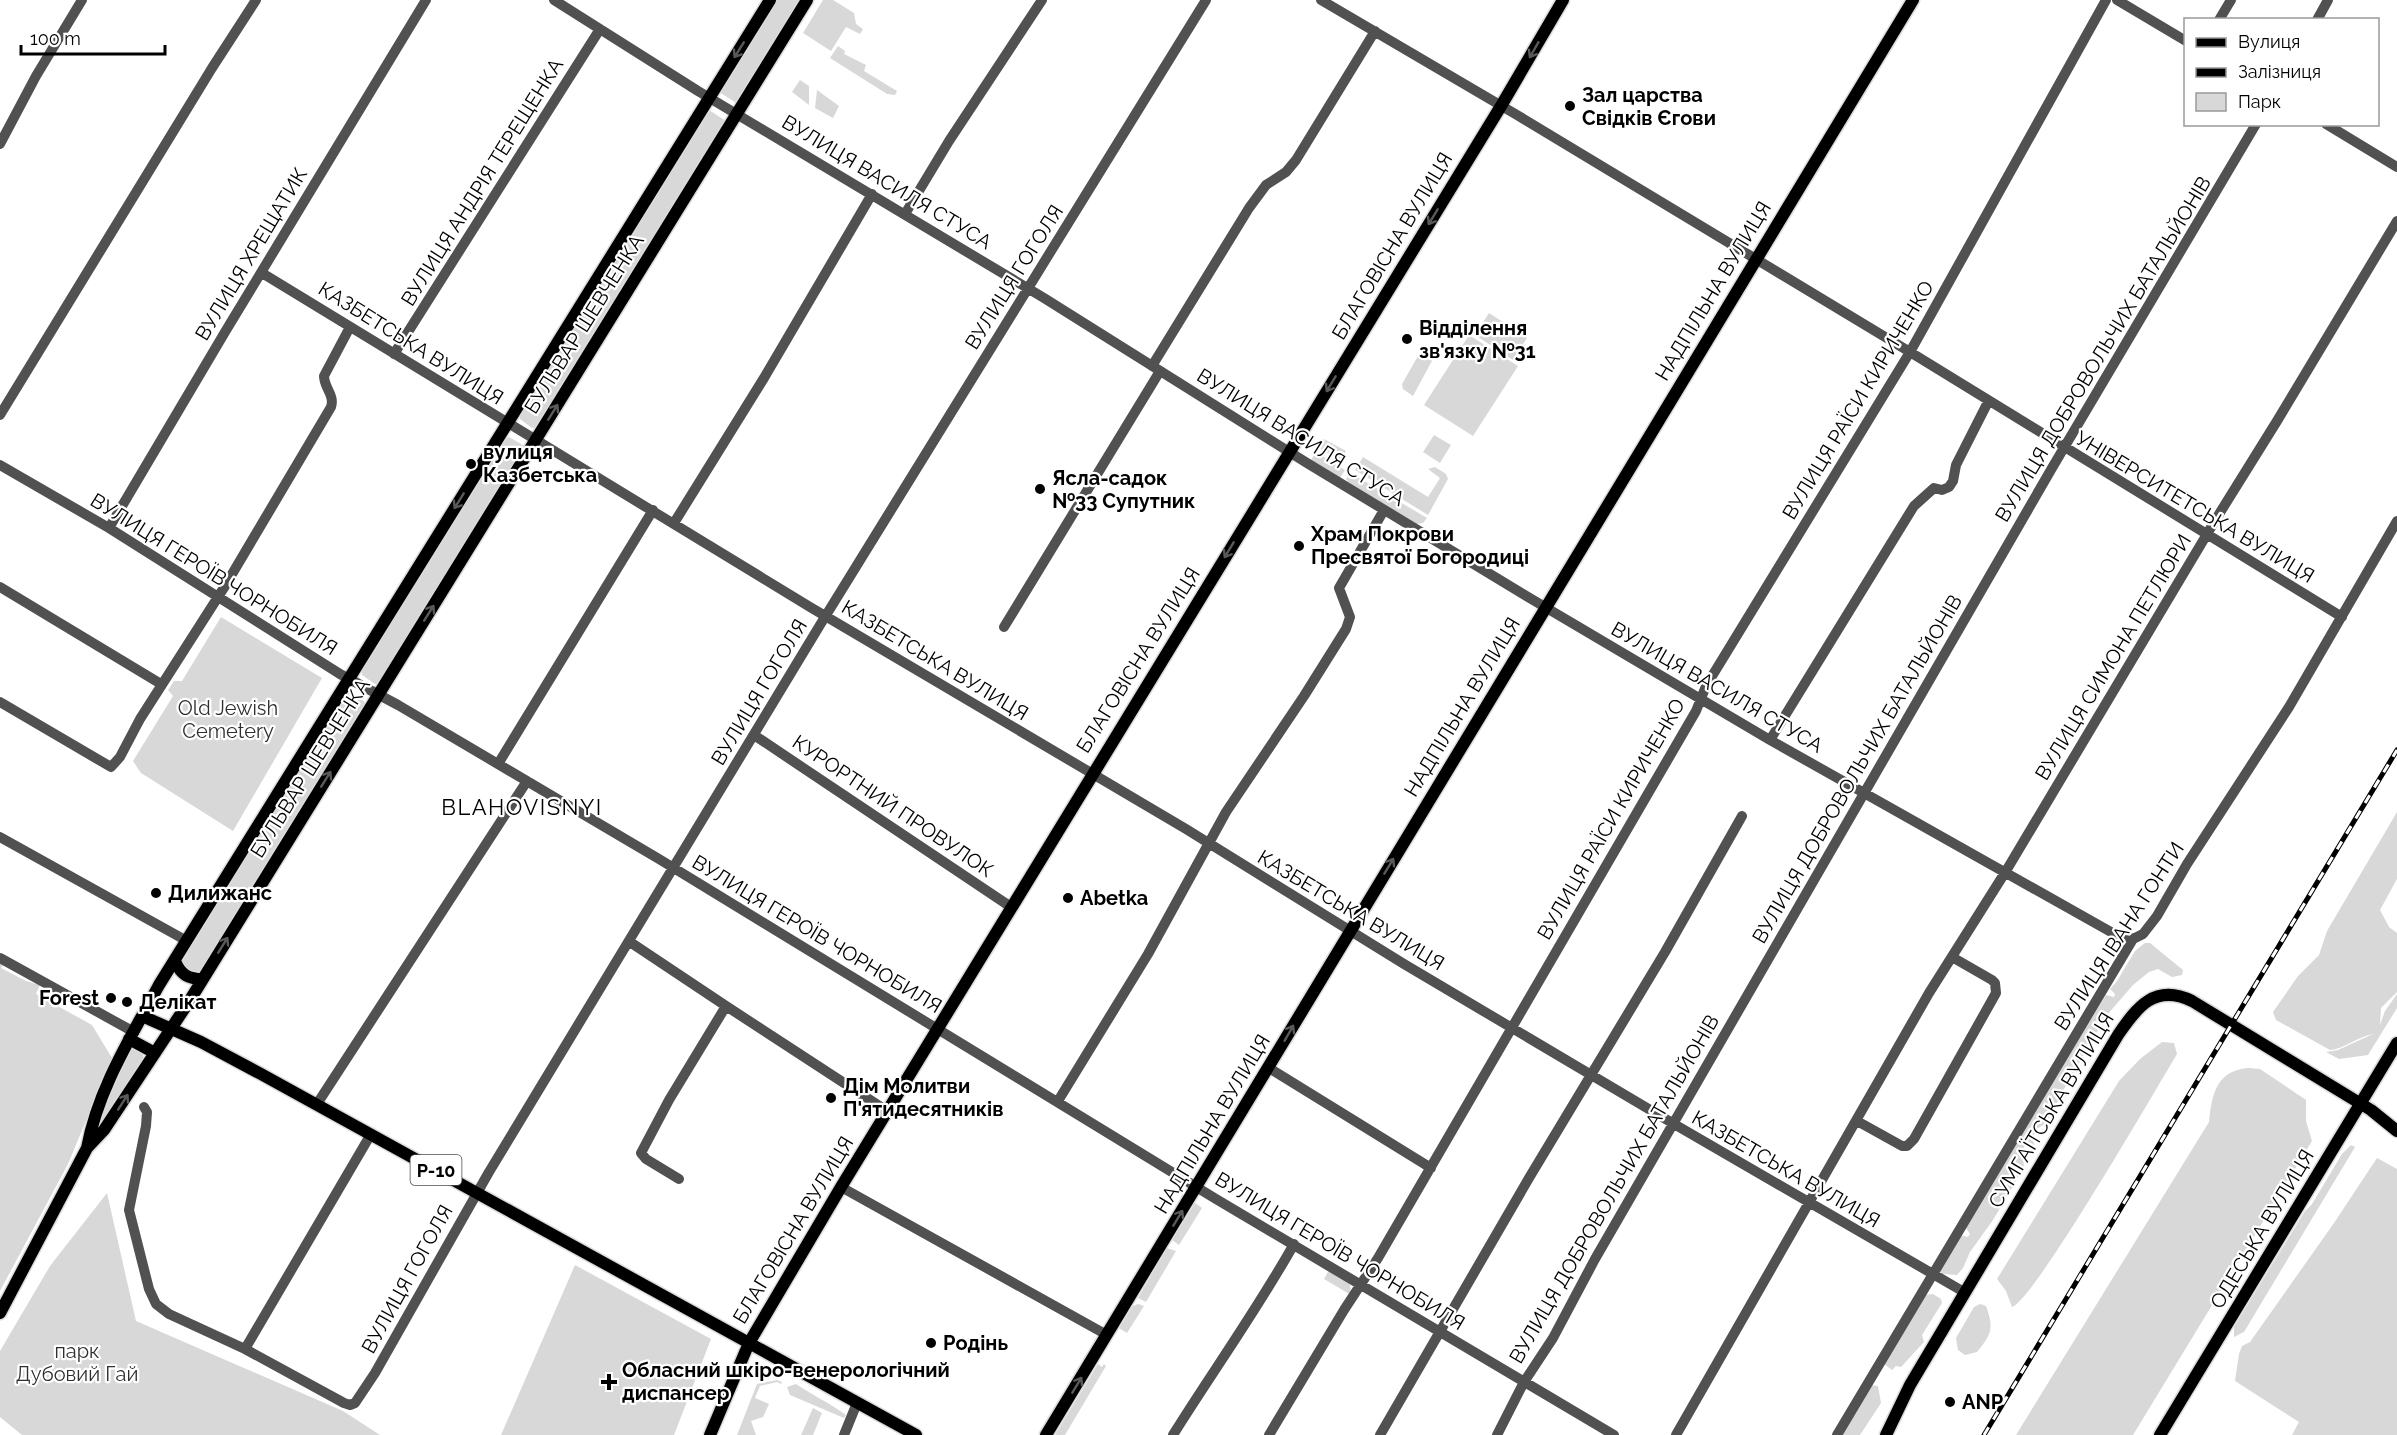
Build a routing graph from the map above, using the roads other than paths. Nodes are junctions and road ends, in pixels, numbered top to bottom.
1 (82, 0) edge
2 (256, 0) edge
3 (426, 0) edge
4 (554, 0) edge
5 (770, 0) edge
6 (807, 0) edge
7 (1042, 0) edge
8 (1206, 0) edge
9 (1321, 0) edge
10 (1563, 0) edge
11 (1913, 0) edge
12 (2106, 0) edge
13 (2117, 0) edge
14 (2231, 0) edge
15 (2328, 0) edge
16 (2220, 18) edge
17 (2318, 18) edge
18 (600, 29) junction
19 (1375, 31) junction
20 (2184, 40) edge
21 (710, 97) junction
22 (1502, 106) junction
23 (738, 113) junction
24 (2255, 126) edge
25 (2329, 126) edge
26 (0, 144) edge
27 (2397, 167) edge
28 (872, 194) junction
29 (905, 214) junction
30 (2397, 221) edge
31 (1755, 259) junction
32 (262, 273) junction
33 (1028, 288) junction
34 (350, 327) junction
35 (1910, 352) junction
36 (394, 354) junction
37 (1156, 368) junction
38 (1988, 402) junction
39 (0, 415) edge
40 (508, 423) junction
41 (535, 441) junction
42 (2065, 448) junction
43 (1290, 452) junction
44 (0, 465) edge
45 (653, 510) junction
46 (1384, 510) junction
47 (2397, 521) edge
48 (674, 523) junction
49 (109, 528) junction
50 (2206, 534) junction
51 (0, 587) edge
52 (217, 598) junction
53 (1545, 607) junction
54 (826, 616) junction
55 (2342, 616) junction
56 (1004, 627) dead end
57 (349, 679) junction
58 (162, 684) junction
59 (378, 694) junction
60 (1702, 699) junction
61 (0, 702) edge
62 (754, 735) junction
63 (1770, 740) junction
64 (498, 764) junction
65 (1092, 774) junction
66 (527, 781) junction
67 (1864, 792) junction
68 (1742, 816) dead end
69 (0, 837) edge
70 (1208, 843) junction
71 (673, 869) junction
72 (2006, 872) junction
73 (1011, 907) junction
74 (1349, 931) junction
75 (2133, 939) junction
76 (187, 941) junction
77 (630, 942) junction
78 (1952, 957) junction
79 (0, 958) edge
80 (175, 961) junction
81 (202, 979) junction
82 (726, 1006) junction
83 (142, 1016) junction
84 (1510, 1028) junction
85 (938, 1029) junction
86 (170, 1030) junction
87 (131, 1036) junction
88 (2397, 1042) edge
89 (155, 1053) junction
90 (1269, 1068) junction
91 (1591, 1076) junction
92 (1058, 1101) junction
93 (2360, 1103) junction
94 (317, 1104) junction
95 (144, 1107) dead end
96 (2371, 1110) junction
97 (887, 1111) junction
98 (2397, 1119) edge
99 (1857, 1121) junction
100 (1674, 1124) junction
101 (2397, 1131) edge
102 (371, 1134) junction
103 (87, 1148) junction
104 (1431, 1168) junction
105 (679, 1179) dead end
106 (1197, 1186) junction
107 (841, 1187) junction
108 (477, 1192) junction
109 (1809, 1203) junction
110 (1294, 1244) junction
111 (1932, 1274) junction
112 (1361, 1284) junction
113 (1964, 1292) junction
114 (0, 1313) edge
115 (1440, 1333) junction
116 (1107, 1335) junction
117 (749, 1342) junction
118 (245, 1349) junction
119 (1524, 1382) junction
120 (856, 1403) junction
121 (710, 1435) edge
122 (844, 1435) edge
123 (916, 1435) edge
124 (1046, 1435) edge
125 (1173, 1435) edge
126 (1269, 1435) edge
127 (1380, 1435) edge
128 (1497, 1435) edge
129 (1614, 1435) edge
130 (1676, 1435) edge
131 (1837, 1435) edge
132 (1886, 1435) edge
133 (2160, 1435) edge

1 - 26 street
2 - 39 street
3 - 32 street, ВУЛИЦЯ ХРЕЩАТИК
4 - 18 street, ВУЛИЦЯ ВАСИЛЯ СТУСА
5 -> 21 main road, БУЛЬВАР ШЕВЧЕНКА
6 - 23 main road, БУЛЬВАР ШЕВЧЕНКА
7 - 29 street
8 - 33 street, ВУЛИЦЯ ГОГОЛЯ
9 - 19 street, УНІВЕРСИТЕТСЬКА ВУЛИЦЯ
10 -> 22 main road, БЛАГОВІСНА ВУЛИЦЯ
11 - 31 main road, НАДПІЛЬНА ВУЛИЦЯ
12 - 35 street, ВУЛИЦЯ РАЇСИ КИРИЧЕНКО
13 - 20 street
14 - 16 street
15 - 17 street
18 - 21 street, ВУЛИЦЯ ВАСИЛЯ СТУСА
18 - 36 street, ВУЛИЦЯ АНДРІЯ ТЕРЕЩЕНКА
19 - 22 street, УНІВЕРСИТЕТСЬКА ВУЛИЦЯ
19 - 37 street
21 - 23 street, ВУЛИЦЯ ВАСИЛЯ СТУСА
21 - 40 main road, БУЛЬВАР ШЕВЧЕНКА
22 - 31 street, УНІВЕРСИТЕТСЬКА ВУЛИЦЯ
22 -> 43 main road, БЛАГОВІСНА ВУЛИЦЯ
23 - 28 street, ВУЛИЦЯ ВАСИЛЯ СТУСА
41 -> 23 main road, БУЛЬВАР ШЕВЧЕНКА
24 - 42 street, ВУЛИЦЯ ДОБРОВОЛЬЧИХ БАТАЛЬЙОНІВ
25 - 27 street
28 - 29 street, ВУЛИЦЯ ВАСИЛЯ СТУСА
28 - 48 street
29 - 33 street, ВУЛИЦЯ ВАСИЛЯ СТУСА
30 - 50 street, ВУЛИЦЯ СИМОНА ПЕТЛЮРИ
31 - 35 street, УНІВЕРСИТЕТСЬКА ВУЛИЦЯ
31 - 53 main road, НАДПІЛЬНА ВУЛИЦЯ
32 - 34 street, КАЗБЕТСЬКА ВУЛИЦЯ
32 - 49 street, ВУЛИЦЯ ХРЕЩАТИК
33 - 37 street, ВУЛИЦЯ ВАСИЛЯ СТУСА
33 - 54 street, ВУЛИЦЯ ГОГОЛЯ
34 - 36 street, КАЗБЕТСЬКА ВУЛИЦЯ
34 - 52 street
35 - 38 street, УНІВЕРСИТЕТСЬКА ВУЛИЦЯ
35 - 60 street, ВУЛИЦЯ РАЇСИ КИРИЧЕНКО
36 - 40 street, КАЗБЕТСЬКА ВУЛИЦЯ
37 - 43 street, ВУЛИЦЯ ВАСИЛЯ СТУСА
37 - 56 street
38 - 42 street, УНІВЕРСИТЕТСЬКА ВУЛИЦЯ
38 - 63 street
40 - 41 street, КАЗБЕТСЬКА ВУЛИЦЯ
40 -> 57 main road, БУЛЬВАР ШЕВЧЕНКА
41 - 45 street, КАЗБЕТСЬКА ВУЛИЦЯ
59 -> 41 main road, БУЛЬВАР ШЕВЧЕНКА
42 - 50 street, УНІВЕРСИТЕТСЬКА ВУЛИЦЯ
42 - 67 street, ВУЛИЦЯ ДОБРОВОЛЬЧИХ БАТАЛЬЙОНІВ
43 - 46 street, ВУЛИЦЯ ВАСИЛЯ СТУСА
43 -> 65 main road, БЛАГОВІСНА ВУЛИЦЯ
44 - 49 street, ВУЛИЦЯ ГЕРОЇВ ЧОРНОБИЛЯ
45 - 48 street, КАЗБЕТСЬКА ВУЛИЦЯ
45 - 64 street
46 - 53 street, ВУЛИЦЯ ВАСИЛЯ СТУСА
46 - 70 street
47 - 55 street, ВУЛИЦЯ ІВАНА ГОНТИ
48 - 54 street, КАЗБЕТСЬКА ВУЛИЦЯ
49 - 52 street, ВУЛИЦЯ ГЕРОЇВ ЧОРНОБИЛЯ
50 - 55 street, УНІВЕРСИТЕТСЬКА ВУЛИЦЯ
50 - 72 street, ВУЛИЦЯ СИМОНА ПЕТЛЮРИ
51 - 58 street
52 - 57 street, ВУЛИЦЯ ГЕРОЇВ ЧОРНОБИЛЯ
52 - 58 street
53 - 60 street, ВУЛИЦЯ ВАСИЛЯ СТУСА
74 -> 53 main road, НАДПІЛЬНА ВУЛИЦЯ
54 - 62 street, ВУЛИЦЯ ГОГОЛЯ
54 - 65 street, КАЗБЕТСЬКА ВУЛИЦЯ
55 - 75 street, ВУЛИЦЯ ІВАНА ГОНТИ
57 - 59 street, ВУЛИЦЯ ГЕРОЇВ ЧОРНОБИЛЯ
57 - 76 main road, БУЛЬВАР ШЕВЧЕНКА
58 - 61 street
59 - 64 street, ВУЛИЦЯ ГЕРОЇВ ЧОРНОБИЛЯ
81 -> 59 main road, БУЛЬВАР ШЕВЧЕНКА
60 - 63 street, ВУЛИЦЯ ВАСИЛЯ СТУСА
60 - 84 street, ВУЛИЦЯ РАЇСИ КИРИЧЕНКО
62 - 71 street, ВУЛИЦЯ ГОГОЛЯ
62 - 73 street, КУРОРТНИЙ ПРОВУЛОК
63 - 67 street, ВУЛИЦЯ ВАСИЛЯ СТУСА
64 - 66 street, ВУЛИЦЯ ГЕРОЇВ ЧОРНОБИЛЯ
65 - 70 street, КАЗБЕТСЬКА ВУЛИЦЯ
65 - 73 main road, БЛАГОВІСНА ВУЛИЦЯ
66 - 71 street, ВУЛИЦЯ ГЕРОЇВ ЧОРНОБИЛЯ
66 - 94 street
67 - 72 street, ВУЛИЦЯ ВАСИЛЯ СТУСА
67 - 100 street, ВУЛИЦЯ ДОБРОВОЛЬЧИХ БАТАЛЬЙОНІВ
68 - 91 street
69 - 76 street
70 - 74 street, КАЗБЕТСЬКА ВУЛИЦЯ
70 - 92 street
71 - 77 street, ВУЛИЦЯ ГОГОЛЯ
71 - 85 street, ВУЛИЦЯ ГЕРОЇВ ЧОРНОБИЛЯ
72 - 75 street, ВУЛИЦЯ ВАСИЛЯ СТУСА
72 - 78 street, ВУЛИЦЯ СИМОНА ПЕТЛЮРИ
73 - 85 main road, БЛАГОВІСНА ВУЛИЦЯ
74 - 84 street, КАЗБЕТСЬКА ВУЛИЦЯ
90 -> 74 main road, НАДПІЛЬНА ВУЛИЦЯ
75 - 111 street, ВУЛИЦЯ ІВАНА ГОНТИ
76 - 80 main road, БУЛЬВАР ШЕВЧЕНКА
77 - 82 street
77 - 108 street, ВУЛИЦЯ ГОГОЛЯ
78 - 99 street, ВУЛИЦЯ СИМОНА ПЕТЛЮРИ
78 - 99 street
79 - 87 street
80 - 81 main road
80 - 83 main road, БУЛЬВАР ШЕВЧЕНКА
81 - 86 main road, БУЛЬВАР ШЕВЧЕНКА
82 - 97 street
82 - 105 street
83 - 86 main road, Р-10
83 - 87 main road, БУЛЬВАР ШЕВЧЕНКА
84 - 91 street, КАЗБЕТСЬКА ВУЛИЦЯ
84 - 104 street, ВУЛИЦЯ РАЇСИ КИРИЧЕНКО
85 - 92 street, ВУЛИЦЯ ГЕРОЇВ ЧОРНОБИЛЯ
85 - 97 main road, БЛАГОВІСНА ВУЛИЦЯ
86 - 89 main road, БУЛЬВАР ШЕВЧЕНКА
86 - 94 main road, Р-10
87 - 89 main road
87 - 103 main road, БУЛЬВАР ШЕВЧЕНКА
88 - 93 main road, ОДЕСЬКА ВУЛИЦЯ
103 -> 89 main road, БУЛЬВАР ШЕВЧЕНКА
90 - 104 street
90 - 106 main road, НАДПІЛЬНА ВУЛИЦЯ
91 - 100 street, КАЗБЕТСЬКА ВУЛИЦЯ
91 - 115 street
92 - 106 street, ВУЛИЦЯ ГЕРОЇВ ЧОРНОБИЛЯ
93 - 96 main road, СУМГАЇТСЬКА ВУЛИЦЯ
93 - 113 main road, СУМГАЇТСЬКА ВУЛИЦЯ
93 - 133 main road, ОДЕСЬКА ВУЛИЦЯ
94 - 102 main road, Р-10
95 - 118 street
96 - 98 main road, СУМГАЇТСЬКА ВУЛИЦЯ
96 - 101 main road, СУМГАЇТСЬКА ВУЛИЦЯ
97 - 107 main road, БЛАГОВІСНА ВУЛИЦЯ
99 - 109 street, ВУЛИЦЯ СИМОНА ПЕТЛЮРИ
100 - 109 street, КАЗБЕТСЬКА ВУЛИЦЯ
100 - 119 street, ВУЛИЦЯ ДОБРОВОЛЬЧИХ БАТАЛЬЙОНІВ
102 - 108 main road, Р-10
102 - 118 street
103 - 114 main road
104 - 112 street, ВУЛИЦЯ РАЇСИ КИРИЧЕНКО
106 - 110 street, ВУЛИЦЯ ГЕРОЇВ ЧОРНОБИЛЯ
116 -> 106 main road, НАДПІЛЬНА ВУЛИЦЯ
107 - 116 street
107 - 117 main road, БЛАГОВІСНА ВУЛИЦЯ
108 - 117 main road, Р-10
108 - 118 street, ВУЛИЦЯ ГОГОЛЯ
109 - 111 street, КАЗБЕТСЬКА ВУЛИЦЯ
109 - 130 street, ВУЛИЦЯ СИМОНА ПЕТЛЮРИ
110 - 112 street, ВУЛИЦЯ ГЕРОЇВ ЧОРНОБИЛЯ
110 - 125 street
111 - 113 street, КАЗБЕТСЬКА ВУЛИЦЯ
111 - 131 street, ВУЛИЦЯ ІВАНА ГОНТИ
112 - 115 street, ВУЛИЦЯ ГЕРОЇВ ЧОРНОБИЛЯ
112 - 126 street, ВУЛИЦЯ РАЇСИ КИРИЧЕНКО
113 - 132 main road, СУМГАЇТСЬКА ВУЛИЦЯ
115 - 119 street, ВУЛИЦЯ ГЕРОЇВ ЧОРНОБИЛЯ
115 - 127 street
124 -> 116 main road, НАДПІЛЬНА ВУЛИЦЯ
117 - 120 main road
117 - 121 main road, БЛАГОВІСНА ВУЛИЦЯ
119 - 128 street, ВУЛИЦЯ ДОБРОВОЛЬЧИХ БАТАЛЬЙОНІВ
119 - 129 street, ВУЛИЦЯ ГЕРОЇВ ЧОРНОБИЛЯ
120 - 122 street
120 - 123 main road

